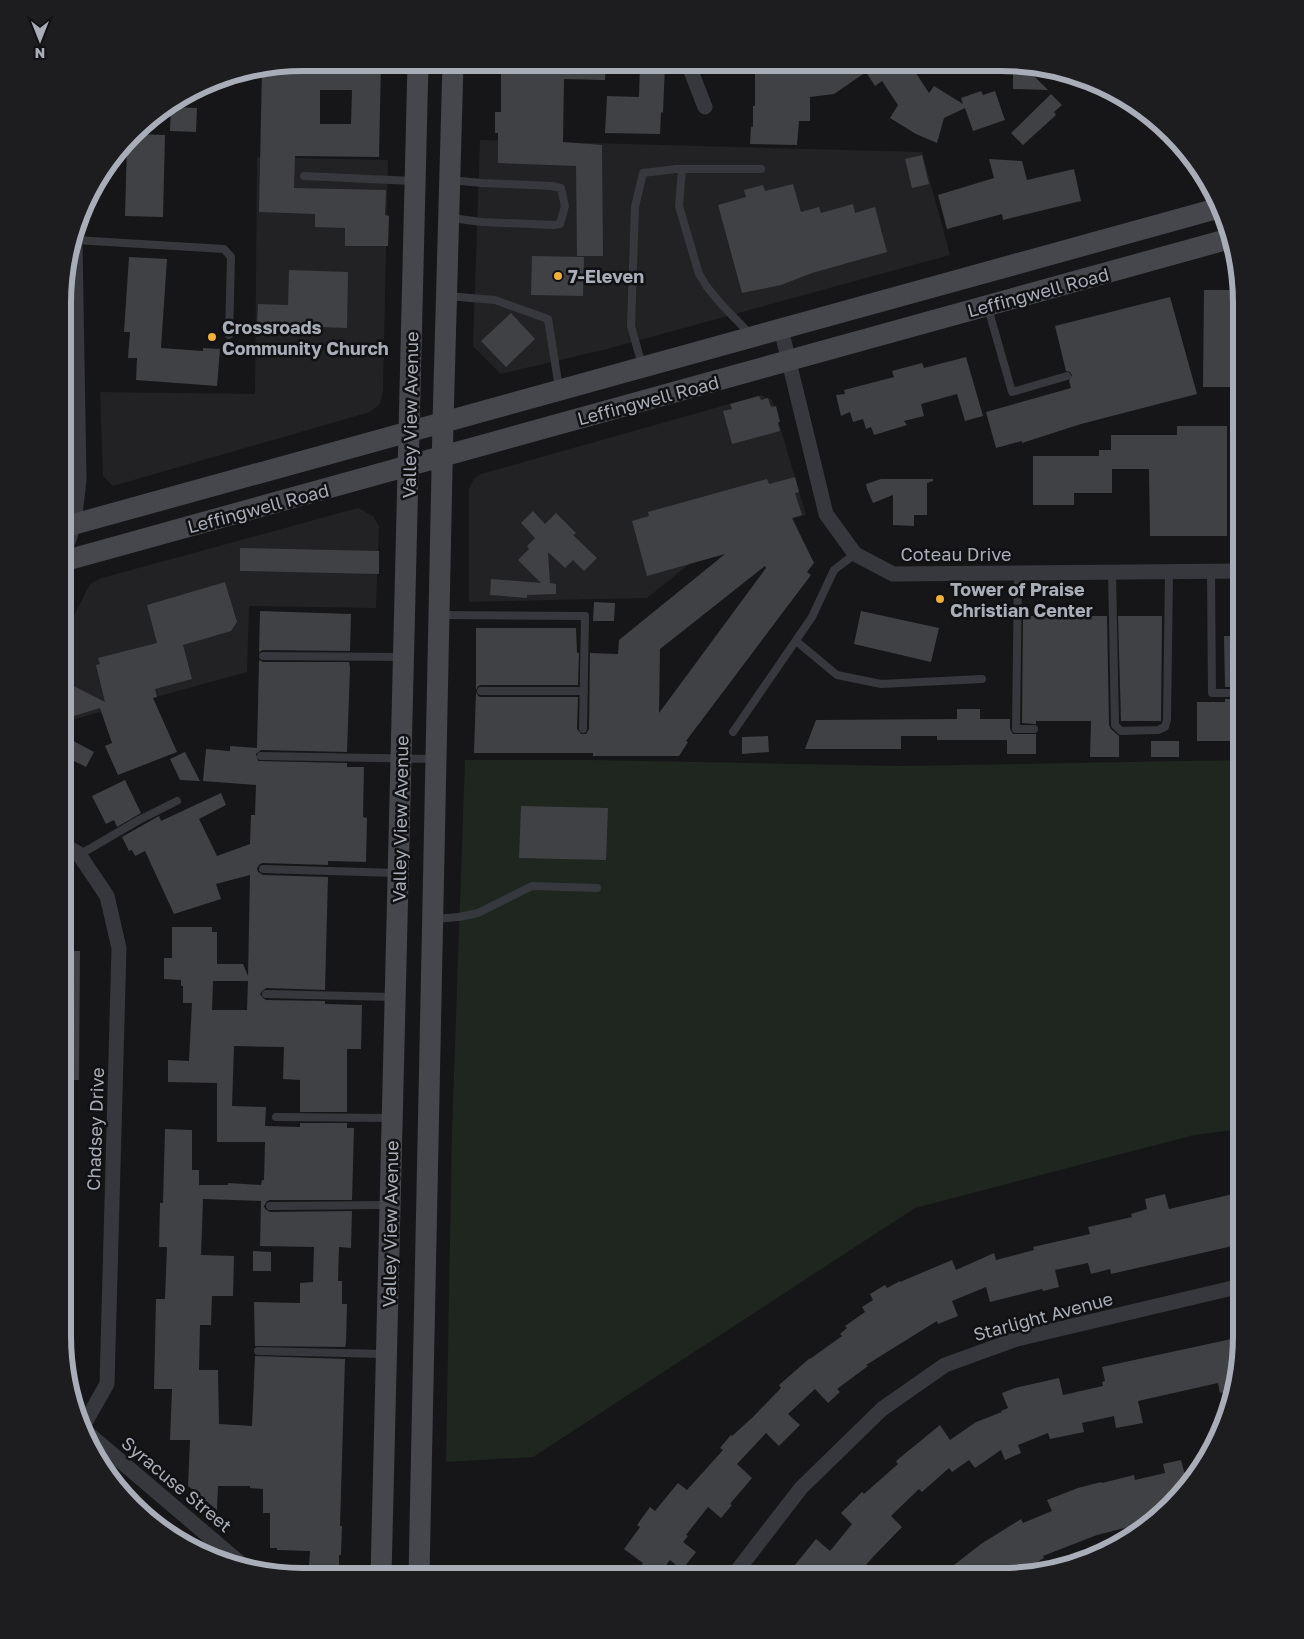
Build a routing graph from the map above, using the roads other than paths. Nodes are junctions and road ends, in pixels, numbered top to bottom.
1 (418, 71) edge
2 (453, 71) edge
3 (691, 71) edge
4 (705, 107) dead end
5 (682, 169) junction
6 (761, 169) dead end
7 (304, 176) dead end
8 (450, 180) junction
9 (415, 181) junction
10 (1213, 210) edge
11 (449, 218) junction
12 (1224, 240) edge
13 (80, 241) edge
14 (75, 261) edge
15 (447, 296) junction
16 (988, 306) junction
17 (781, 329) junction
18 (229, 335) dead end
19 (753, 336) junction
20 (789, 361) junction
21 (643, 367) junction
22 (1067, 376) dead end
23 (559, 390) junction
24 (443, 422) junction
25 (408, 432) junction
26 (443, 456) junction
27 (408, 466) junction
28 (71, 517) edge
29 (71, 525) edge
30 (856, 554) junction
31 (71, 559) edge
32 (1211, 571) junction
33 (1233, 571) edge
34 (1112, 572) junction
35 (1169, 572) junction
36 (1018, 573) junction
37 (440, 615) junction
38 (796, 641) junction
39 (263, 656) dead end
40 (404, 657) junction
41 (982, 679) dead end
42 (481, 691) dead end
43 (584, 691) junction
44 (1233, 693) edge
45 (584, 729) dead end
46 (1034, 729) dead end
47 (733, 732) dead end
48 (261, 756) dead end
49 (401, 759) junction
50 (437, 759) junction
51 (177, 801) dead end
52 (71, 850) edge
53 (79, 855) junction
54 (263, 869) dead end
55 (398, 873) junction
56 (597, 888) dead end
57 (433, 920) junction
58 (266, 994) dead end
59 (395, 998) junction
60 (276, 1117) dead end
61 (392, 1118) junction
62 (390, 1205) junction
63 (270, 1206) dead end
64 (1233, 1288) edge
65 (258, 1351) dead end
66 (386, 1354) junction
67 (87, 1420) edge
68 (95, 1439) edge
69 (232, 1556) edge
70 (381, 1568) edge
71 (419, 1568) edge
72 (739, 1568) edge

1 - 9 main road, Valley View Avenue
2 - 8 main road, Valley View Avenue
3 - 4 street
5 - 6 lane
5 - 19 lane
5 - 21 lane
7 - 9 lane
8 - 11 main road, Valley View Avenue
8 - 11 lane
9 - 25 main road, Valley View Avenue
10 - 17 main road, Leffingwell Road
11 - 15 main road, Valley View Avenue
12 - 16 main road, Leffingwell Road
13 - 18 lane
14 - 28 street
15 - 23 lane
15 - 24 main road, Valley View Avenue
16 - 20 main road, Leffingwell Road
16 - 22 lane
17 - 19 main road, Leffingwell Road
17 - 20 street, Coteau Drive
19 - 21 main road, Leffingwell Road
20 - 26 main road, Leffingwell Road
20 - 30 street, Coteau Drive
21 - 23 main road, Leffingwell Road
23 - 24 main road, Leffingwell Road
24 - 25 main road, Leffingwell Road
24 - 26 main road, Valley View Avenue
25 - 27 main road, Valley View Avenue
25 - 29 main road, Leffingwell Road
26 - 27 main road, Leffingwell Road
26 - 37 main road, Valley View Avenue
27 - 31 main road, Leffingwell Road
27 - 40 main road, Valley View Avenue
30 - 36 street, Coteau Drive
30 - 38 lane
32 - 33 street, Coteau Drive
32 - 35 street, Coteau Drive
32 - 44 lane
34 - 35 street, Coteau Drive
34 - 35 lane
34 - 36 street, Coteau Drive
36 - 46 lane
37 - 43 lane
37 - 50 main road, Valley View Avenue
38 - 41 lane
38 - 47 lane
39 - 40 lane
40 - 49 main road, Valley View Avenue
42 - 43 lane
43 - 45 lane
48 - 49 lane
49 - 50 lane
49 - 55 main road, Valley View Avenue
50 - 57 main road, Valley View Avenue
51 - 53 lane
52 - 53 street, Chadsey Drive
53 - 67 street, Chadsey Drive
54 - 55 lane
55 - 59 main road, Valley View Avenue
56 - 57 lane
57 - 71 main road, Valley View Avenue
58 - 59 lane
59 - 61 main road, Valley View Avenue
60 - 61 lane
61 - 62 main road, Valley View Avenue
62 - 63 lane
62 - 66 main road, Valley View Avenue
64 - 72 street, Starlight Avenue
65 - 66 lane
66 - 70 main road, Valley View Avenue
68 - 69 street, Syracuse Street

